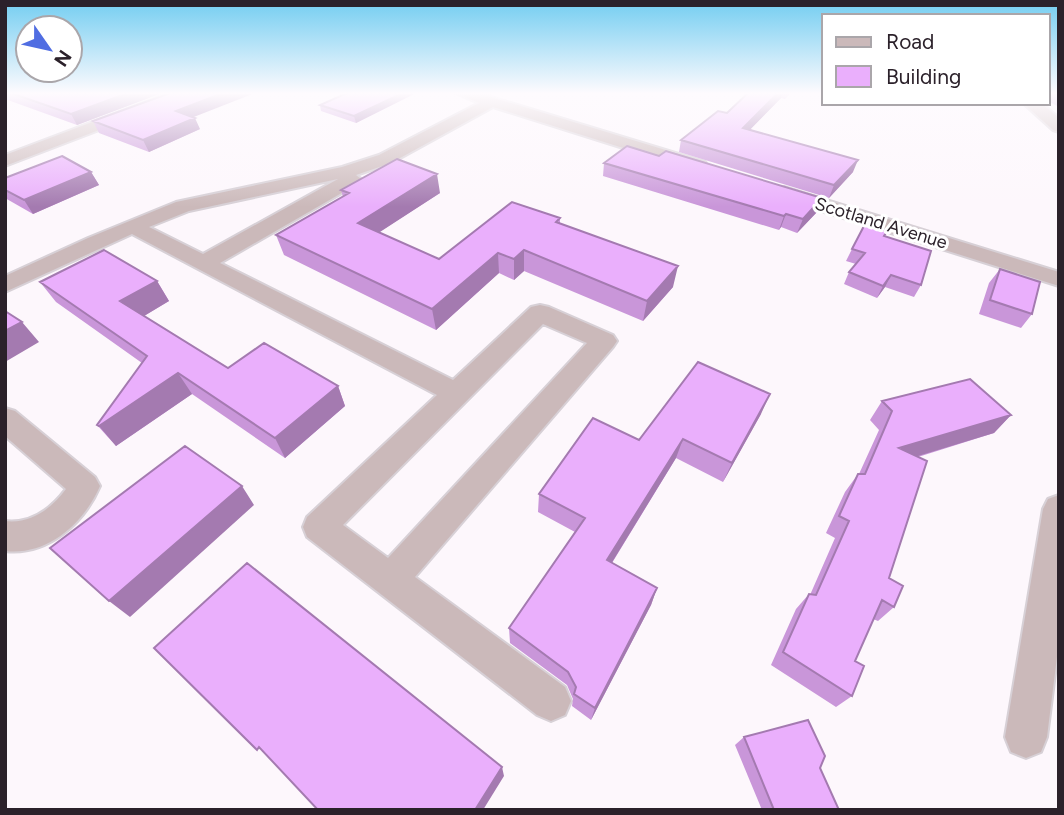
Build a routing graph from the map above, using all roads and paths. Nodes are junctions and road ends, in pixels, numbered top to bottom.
1 (83, 131) edge
2 (437, 131) edge
3 (586, 131) edge
4 (385, 159) junction
5 (5, 161) edge
6 (711, 170) edge
7 (763, 187) edge
8 (133, 227) junction
9 (205, 262) junction
10 (1059, 279) edge
11 (5, 285) edge
12 (456, 393) junction
13 (5, 419) edge
14 (1059, 509) edge
15 (5, 536) edge
16 (390, 580) junction
17 (551, 701) dead end
18 (1026, 737) dead end

1 - 5 street
2 - 4 street
3 - 6 street
4 - 8 street
4 - 9 street
7 - 10 street, Scotland Avenue
8 - 9 street
8 - 11 street
9 - 12 street
12 - 16 street
12 - 16 street
13 - 15 street
14 - 18 street
16 - 17 street

